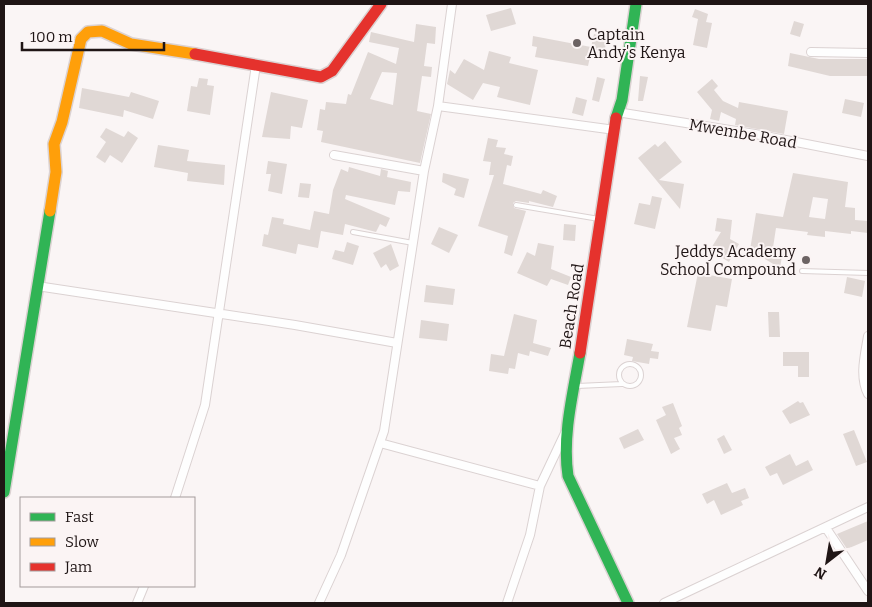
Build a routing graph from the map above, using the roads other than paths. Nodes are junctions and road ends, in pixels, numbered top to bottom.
1 (381, 4) edge
2 (452, 4) edge
3 (636, 4) edge
4 (811, 52) dead end
5 (868, 52) edge
6 (256, 65) junction
7 (438, 106) junction
8 (617, 112) junction
9 (616, 130) junction
10 (334, 155) dead end
11 (868, 156) edge
12 (424, 171) junction
13 (516, 205) dead end
14 (601, 219) junction
15 (353, 232) dead end
16 (413, 243) junction
17 (802, 271) dead end
18 (868, 273) edge
19 (37, 286) junction
20 (220, 314) junction
21 (868, 336) edge
22 (397, 343) junction
23 (622, 384) junction
24 (575, 386) junction
25 (868, 394) edge
26 (568, 427) junction
27 (380, 443) junction
28 (4, 486) edge
29 (540, 486) junction
30 (175, 497) edge
31 (868, 507) edge
32 (826, 528) junction
33 (144, 587) edge
34 (868, 591) edge
35 (137, 603) edge
36 (319, 603) edge
37 (507, 603) edge
38 (628, 603) edge
39 (664, 603) edge

1 - 6 street
2 - 7 street
3 - 8 street, Beach Road
4 - 5 street
6 - 19 street
6 - 20 street
7 - 9 street
7 - 12 street
8 - 9 street, Beach Road
8 - 11 street, Mwembe Road
9 - 14 street, Beach Road
10 - 12 street
12 - 16 street
13 - 14 lane
14 - 24 street, Beach Road
15 - 16 lane
16 - 22 street
17 - 18 lane
19 - 20 street
19 - 28 street
20 - 22 street
20 - 30 street
21 - 25 street
22 - 27 street
23 - 23 lane
23 - 24 lane
24 - 26 street, Beach Road
26 - 29 street
26 - 38 street, Beach Road
27 - 29 street
27 - 36 street
29 - 37 street
31 - 32 street
32 - 34 street
32 - 39 street
33 - 35 street

